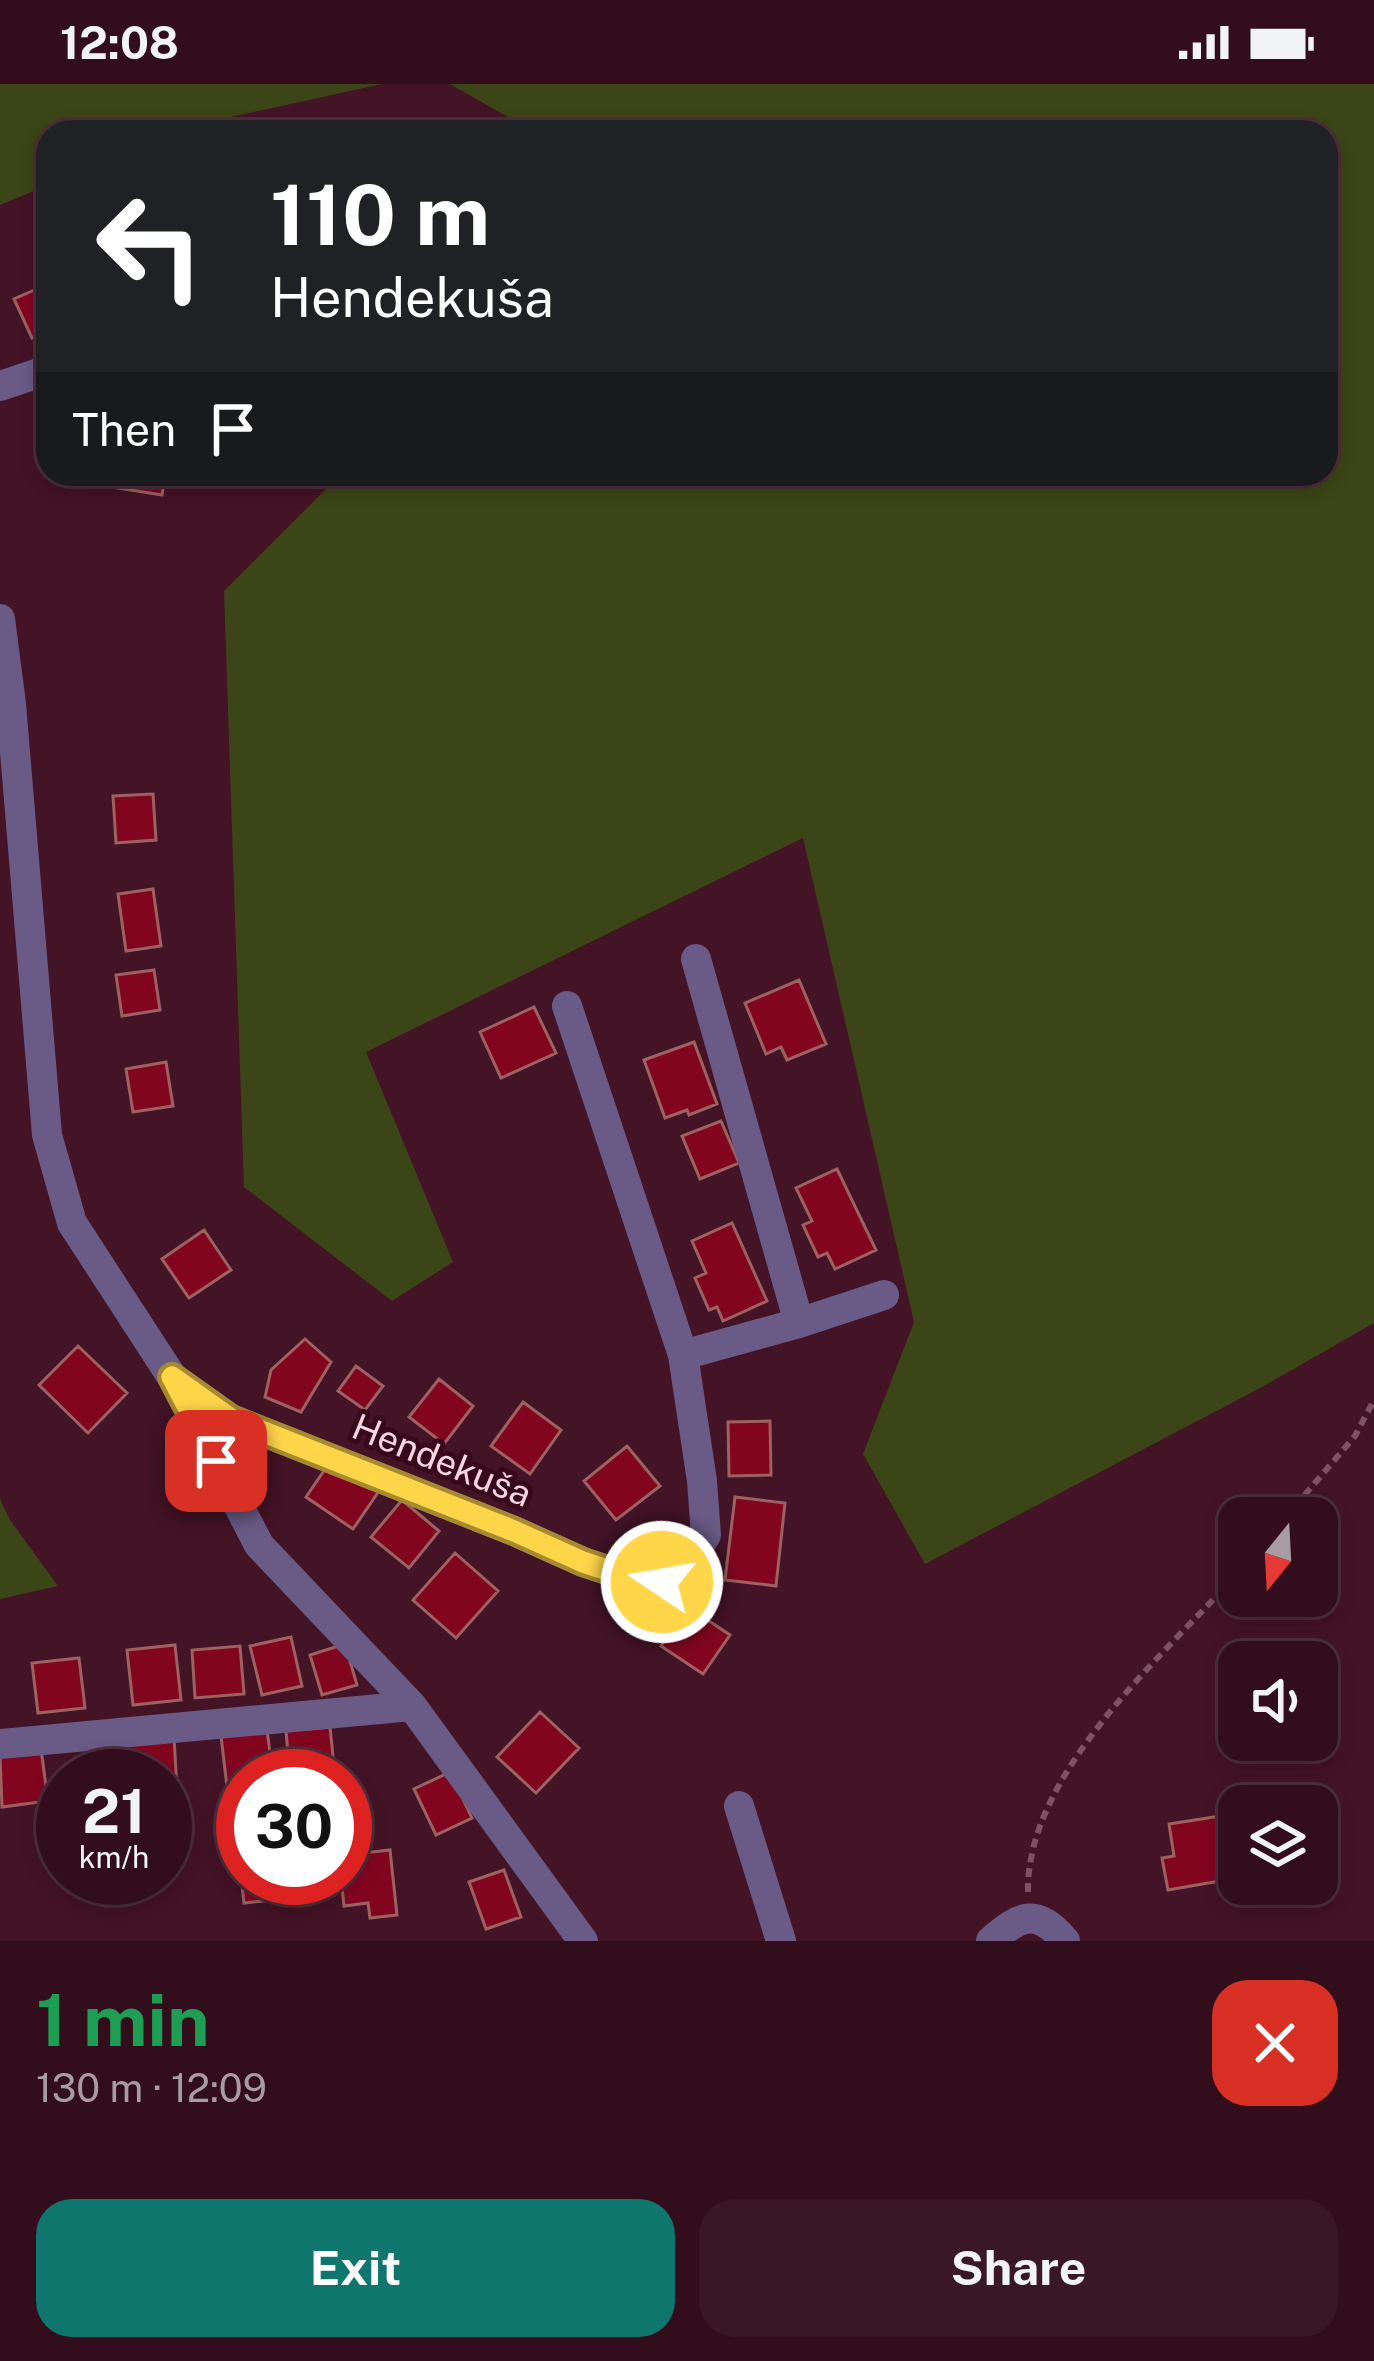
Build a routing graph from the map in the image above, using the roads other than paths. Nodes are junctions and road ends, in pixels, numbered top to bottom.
1 (36, 374) edge
2 (0, 386) edge
3 (0, 619) edge
4 (696, 959) dead end
5 (567, 1006) dead end
6 (884, 1295) dead end
7 (799, 1323) junction
8 (683, 1355) junction
9 (172, 1377) junction
10 (412, 1706) junction
11 (0, 1744) edge
12 (739, 1806) dead end
13 (583, 1941) edge
14 (781, 1941) edge
15 (991, 1941) edge
16 (1065, 1941) edge

1 - 2 street
3 - 9 street, Hendekuša
4 - 7 street
5 - 8 street, Hendekuša
6 - 7 street
7 - 8 street
8 - 9 street, Hendekuša
9 - 10 street, Hendekuša
10 - 11 street
10 - 13 street, Hendekuša
12 - 14 street
15 - 16 street

